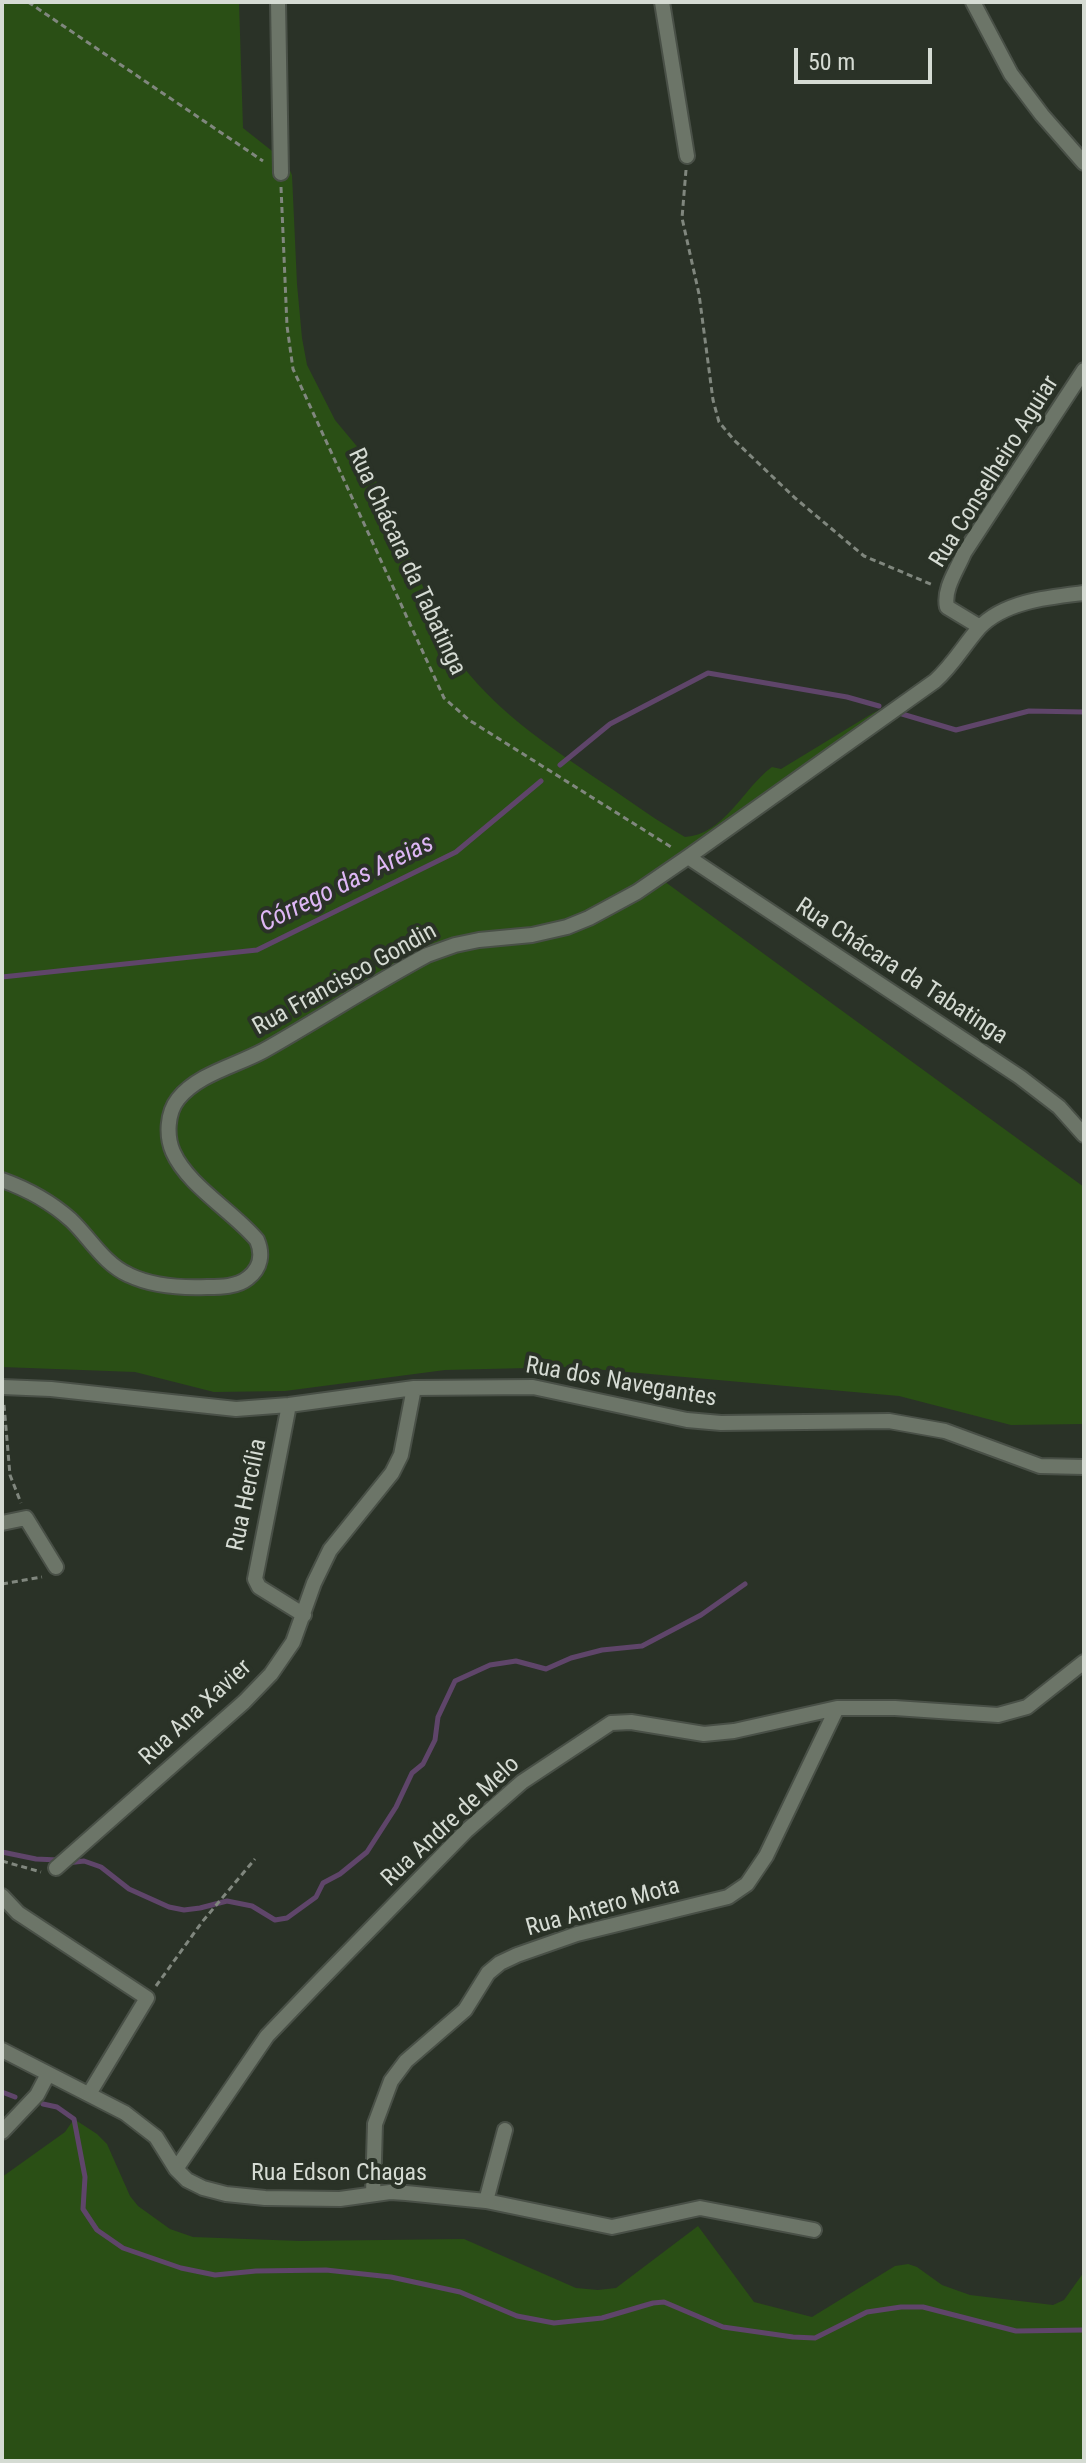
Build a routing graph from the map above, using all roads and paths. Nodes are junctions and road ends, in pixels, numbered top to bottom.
1 (28, 2) edge
2 (278, 2) edge
3 (662, 2) edge
4 (973, 2) edge
5 (687, 156) joint
6 (1084, 163) edge
7 (281, 173) junction
8 (1084, 370) edge
9 (947, 591) junction
10 (1084, 593) edge
11 (980, 627) junction
12 (688, 857) junction
13 (1084, 1135) edge
14 (2, 1180) edge
15 (3, 1387) edge
16 (414, 1388) junction
17 (289, 1405) junction
18 (1084, 1467) edge
19 (26, 1518) junction
20 (2, 1523) edge
21 (56, 1567) joint
22 (2, 1584) edge
23 (304, 1615) junction
24 (1084, 1662) edge
25 (837, 1708) junction
26 (255, 1859) dead end
27 (2, 1861) edge
28 (60, 1864) joint
29 (2, 1896) edge
30 (147, 1998) junction
31 (2, 2050) edge
32 (48, 2074) junction
33 (89, 2094) junction
34 (505, 2130) dead end
35 (2, 2132) edge
36 (176, 2169) junction
37 (373, 2194) junction
38 (486, 2201) junction
39 (814, 2230) dead end

1 - 7 path
2 - 7 street
3 - 5 street
4 - 6 street
5 - 9 path
7 - 12 path, Rua Chácara da Tabatinga
8 - 9 street, Rua Conselheiro Aguiar
9 - 11 street, Rua Conselheiro Aguiar
10 - 11 street, Rua Francisco Gondin
11 - 12 street, Rua Francisco Gondin
12 - 13 street, Rua Chácara da Tabatinga
12 - 14 street, Rua Francisco Gondin
15 - 17 street, Rua dos Navegantes
15 - 19 path
16 - 17 street, Rua dos Navegantes
16 - 18 street, Rua dos Navegantes
16 - 23 street, Rua Ana Xavier
17 - 23 street, Rua Hercília
19 - 20 street
19 - 21 street
21 - 22 path
23 - 28 street, Rua Ana Xavier
24 - 25 street, Rua Andre de Melo
25 - 36 street, Rua Andre de Melo
25 - 37 street, Rua Antero Mota
26 - 30 path
27 - 28 path
29 - 30 street
30 - 33 street
31 - 32 street, Rua Edson Chagas
32 - 33 street, Rua Edson Chagas
32 - 35 street
33 - 36 street, Rua Edson Chagas
34 - 38 street
36 - 37 street, Rua Edson Chagas
37 - 38 street, Rua Edson Chagas
38 - 39 street, Rua Edson Chagas

